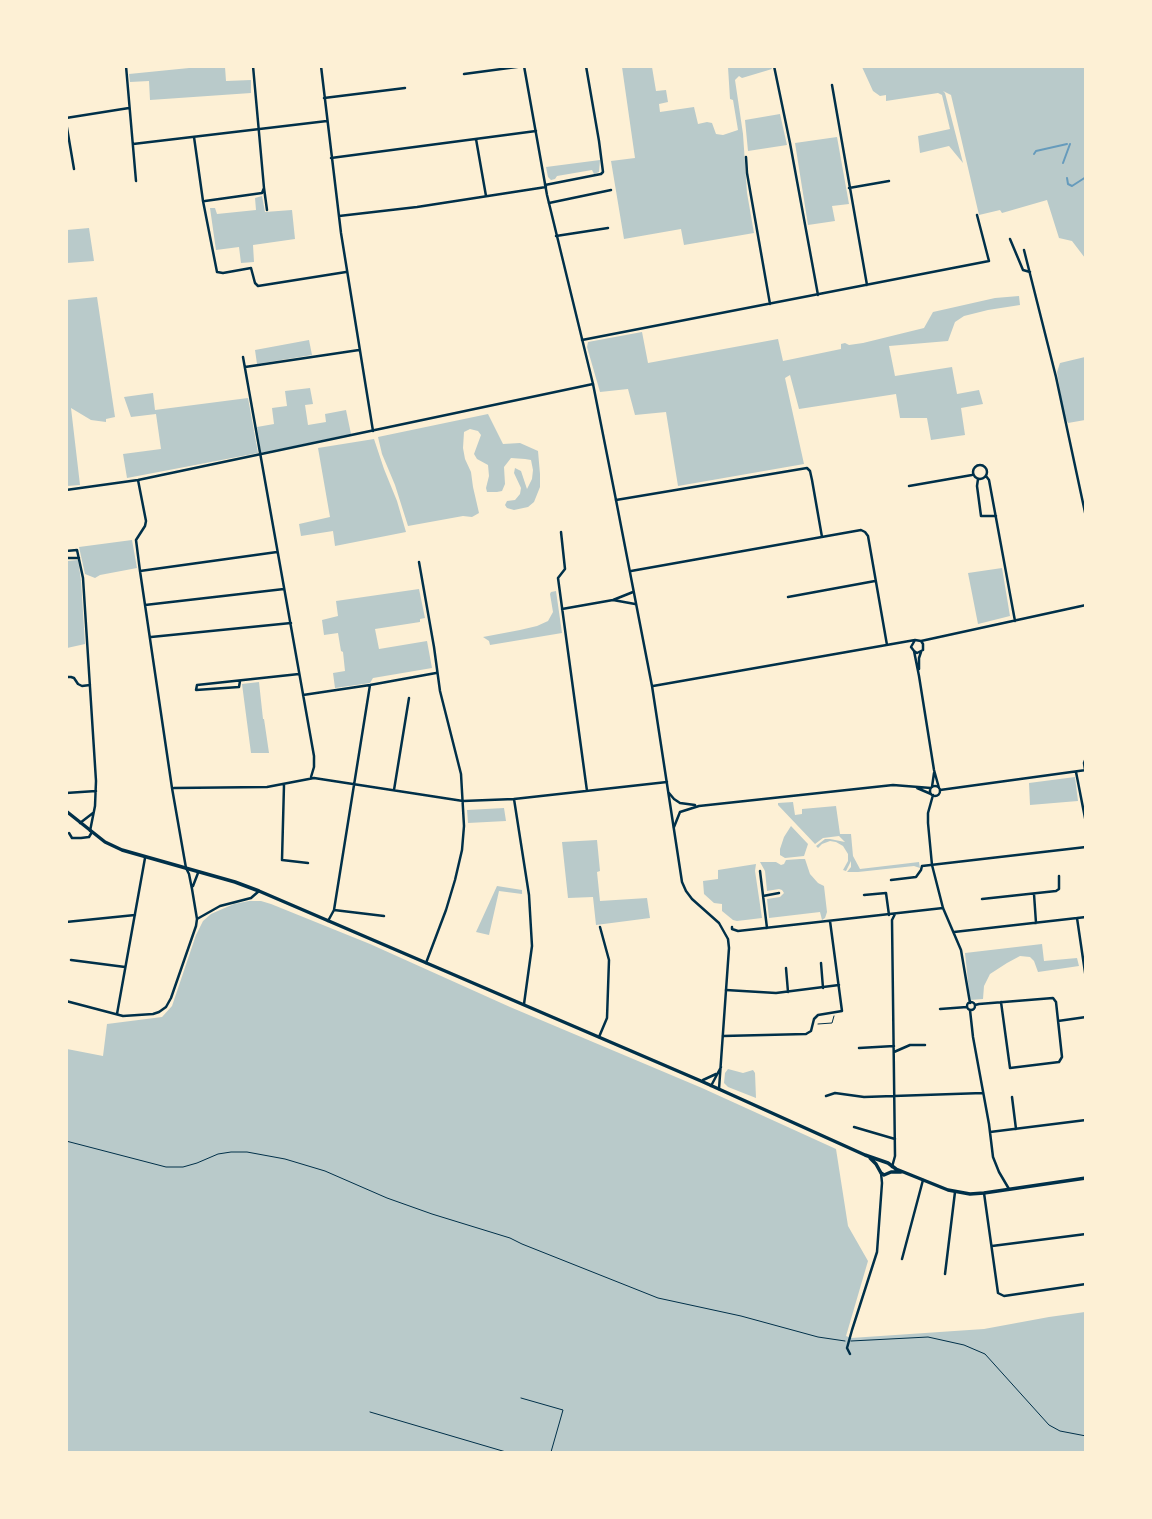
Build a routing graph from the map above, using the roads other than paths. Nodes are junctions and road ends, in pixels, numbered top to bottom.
1 (125, 66) edge
2 (253, 66) edge
3 (321, 66) edge
4 (524, 66) edge
5 (586, 66) edge
6 (774, 66) edge
7 (464, 74) dead end
8 (832, 85) dead end
9 (405, 88) dead end
10 (324, 98) junction
11 (129, 108) junction
12 (66, 120) edge
13 (327, 121) junction
14 (259, 128) junction
15 (536, 131) junction
16 (194, 137) junction
17 (475, 139) junction
18 (133, 144) junction
19 (746, 157) dead end
20 (331, 158) junction
21 (74, 169) dead end
22 (136, 181) dead end
23 (889, 181) dead end
24 (545, 186) junction
25 (264, 188) junction
26 (849, 188) junction
27 (611, 190) dead end
28 (486, 196) junction
29 (204, 201) junction
30 (549, 203) junction
31 (267, 210) dead end
32 (977, 215) dead end
33 (339, 216) junction
34 (607, 228) dead end
35 (556, 236) junction
36 (1010, 239) dead end
37 (1024, 250) dead end
38 (347, 272) junction
39 (1030, 272) junction
40 (867, 285) junction
41 (818, 295) junction
42 (770, 304) junction
43 (581, 341) junction
44 (359, 350) junction
45 (243, 356) dead end
46 (244, 368) junction
47 (593, 384) junction
48 (373, 431) junction
49 (260, 455) junction
50 (972, 475) junction
51 (986, 476) junction
52 (978, 479) junction
53 (138, 480) junction
54 (909, 486) dead end
55 (66, 490) edge
56 (617, 500) junction
57 (996, 516) junction
58 (1086, 517) edge
59 (561, 532) dead end
60 (822, 537) junction
61 (66, 551) edge
62 (277, 552) junction
63 (66, 558) edge
64 (79, 558) junction
65 (419, 562) dead end
66 (140, 571) junction
67 (630, 571) junction
68 (876, 581) junction
69 (284, 589) junction
70 (633, 592) junction
71 (788, 597) dead end
72 (613, 600) junction
73 (1086, 603) edge
74 (635, 604) junction
75 (145, 606) junction
76 (562, 608) junction
77 (1015, 621) junction
78 (290, 623) junction
79 (150, 637) junction
80 (934, 638) junction
81 (915, 640) junction
82 (921, 641) junction
83 (896, 643) junction
84 (887, 645) junction
85 (911, 647) junction
86 (924, 647) junction
87 (914, 651) junction
88 (921, 652) junction
89 (436, 673) junction
90 (299, 674) junction
91 (919, 676) junction
92 (66, 677) edge
93 (240, 681) junction
94 (90, 685) junction
95 (370, 685) junction
96 (652, 686) junction
97 (303, 695) junction
98 (409, 698) dead end
99 (1086, 758) edge
100 (934, 769) junction
101 (1085, 770) edge
102 (1076, 772) junction
103 (311, 778) junction
104 (667, 782) junction
105 (354, 783) junction
106 (284, 785) junction
107 (914, 787) junction
108 (172, 788) junction
109 (931, 788) junction
110 (394, 790) junction
111 (96, 791) junction
112 (587, 792) junction
113 (939, 792) junction
114 (66, 793) edge
115 (669, 793) junction
116 (932, 795) junction
117 (514, 799) junction
118 (463, 801) junction
119 (684, 804) junction
120 (95, 806) junction
121 (699, 806) junction
122 (930, 806) junction
123 (671, 809) junction
124 (685, 810) junction
125 (66, 811) edge
126 (1085, 813) edge
127 (80, 823) junction
128 (1086, 823) edge
129 (674, 827) junction
130 (91, 831) junction
131 (69, 833) dead end
132 (1086, 847) edge
133 (145, 858) junction
134 (308, 863) dead end
135 (932, 865) junction
136 (186, 868) junction
137 (760, 871) dead end
138 (198, 872) junction
139 (1059, 876) dead end
140 (891, 880) dead end
141 (192, 889) junction
142 (259, 891) junction
143 (779, 893) dead end
144 (1034, 894) junction
145 (864, 895) dead end
146 (763, 896) junction
147 (982, 899) dead end
148 (943, 908) junction
149 (334, 910) junction
150 (895, 914) junction
151 (135, 915) junction
152 (889, 915) junction
153 (384, 916) dead end
154 (1086, 917) edge
155 (1077, 918) junction
156 (197, 919) junction
157 (328, 920) junction
158 (830, 921) junction
159 (66, 922) edge
160 (1036, 923) junction
161 (600, 927) dead end
162 (732, 927) dead end
163 (767, 928) junction
164 (954, 932) junction
165 (71, 960) dead end
166 (426, 963) junction
167 (821, 964) dead end
168 (125, 967) junction
169 (786, 968) dead end
170 (1086, 979) edge
171 (839, 985) junction
172 (823, 988) junction
173 (726, 990) junction
174 (788, 992) junction
175 (66, 1001) edge
176 (1001, 1002) junction
177 (524, 1005) junction
178 (969, 1006) junction
179 (940, 1009) dead end
180 (835, 1013) junction
181 (117, 1014) junction
182 (1086, 1017) edge
183 (1058, 1021) junction
184 (818, 1024) dead end
185 (723, 1036) junction
186 (599, 1037) junction
187 (925, 1045) dead end
188 (894, 1046) junction
189 (859, 1048) dead end
190 (894, 1052) junction
191 (721, 1066) junction
192 (716, 1074) junction
193 (701, 1081) junction
194 (711, 1086) junction
195 (719, 1089) junction
196 (983, 1093) junction
197 (826, 1096) dead end
198 (894, 1096) junction
199 (1012, 1097) dead end
200 (1086, 1120) edge
201 (854, 1127) dead end
202 (1016, 1129) junction
203 (990, 1132) junction
204 (895, 1139) junction
205 (66, 1141) edge
206 (865, 1155) junction
207 (889, 1168) junction
208 (880, 1170) junction
209 (1086, 1178) edge
210 (923, 1180) junction
211 (882, 1183) junction
212 (1009, 1189) junction
213 (955, 1192) junction
214 (984, 1193) junction
215 (1086, 1234) edge
216 (991, 1247) junction
217 (902, 1259) dead end
218 (945, 1274) dead end
219 (1086, 1284) edge
220 (845, 1341) dead end
221 (850, 1341) dead end
222 (850, 1353) dead end
223 (521, 1398) dead end
224 (370, 1412) dead end
225 (1086, 1436) edge
226 (506, 1452) edge
227 (551, 1452) edge

1 - 11 street
2 - 14 street
3 - 10 street
4 - 7 street
4 - 15 street
5 - 24 street
6 - 41 street
8 - 26 street
9 - 10 street
10 - 13 street
11 - 12 street
11 - 18 street
12 - 21 street
13 - 14 street
13 - 20 street
14 - 16 street
14 - 25 street
15 - 17 street
15 - 24 street
16 - 18 street
16 - 29 street
17 - 20 street
17 - 28 street
18 - 22 street
19 - 42 street
20 - 33 street
23 - 26 street
24 - 28 street
24 - 30 street
25 - 29 street
25 - 31 street
26 - 40 street
27 - 30 street
28 - 33 street
29 - 38 street
30 - 35 street
32 - 40 street
33 - 38 street
34 - 35 street
35 - 43 street
36 - 39 street
37 - 39 street
38 - 44 street
39 - 58 street
40 - 41 street
41 - 42 street
42 - 43 street
43 - 47 street
44 - 46 street
44 - 48 street
45 - 46 street
46 - 49 street
47 - 48 street
47 - 56 street
48 - 49 street
49 - 53 street
49 - 62 street
50 - 51 street
50 - 52 street
50 - 54 street
51 - 52 street
51 - 57 street
52 - 57 street
53 - 55 street
53 - 66 street
56 - 60 street
56 - 67 street
57 - 77 street
59 - 76 street
60 - 67 street
60 - 68 street
61 - 64 street
62 - 66 street
62 - 69 street
63 - 64 street
64 - 94 street
65 - 89 street
66 - 75 street
67 - 70 street
68 - 71 street
68 - 84 street
69 - 75 street
69 - 78 street
70 - 72 street
70 - 74 street
72 - 74 street
72 - 76 street
73 - 77 street
74 - 96 street
75 - 79 street
76 - 112 street
77 - 80 street
78 - 79 street
78 - 90 street
79 - 108 street
80 - 82 street
80 - 86 street
81 - 82 street
81 - 83 street
81 - 85 street
82 - 86 street
83 - 84 street
83 - 85 street
84 - 96 street
85 - 87 street
86 - 88 street
87 - 88 street
87 - 91 street
88 - 91 street
89 - 95 street
89 - 118 street
90 - 93 street
90 - 97 street
91 - 100 street
92 - 94 street
93 - 93 street
94 - 111 street
95 - 97 street
95 - 105 street
96 - 104 street
97 - 103 street
98 - 110 street
99 - 101 street
100 - 109 street
100 - 113 street
101 - 102 street
102 - 113 street
102 - 126 street
103 - 105 street
103 - 106 street
104 - 112 street
104 - 115 street
105 - 110 street
105 - 149 street
106 - 108 street
106 - 134 street
107 - 109 street
107 - 116 street
107 - 121 street
108 - 136 street
109 - 113 street
109 - 116 street
110 - 118 street
111 - 114 street
111 - 120 street
112 - 117 street
113 - 116 street
113 - 122 street
115 - 119 street
115 - 123 street
116 - 122 street
117 - 118 street
117 - 177 street
118 - 166 street
119 - 121 street
119 - 123 street
120 - 127 street
120 - 130 street
121 - 124 street
122 - 135 street
123 - 124 street
123 - 129 street
124 - 129 street
125 - 127 main road
126 - 128 street
127 - 130 main road
129 - 173 street
130 - 131 street
130 - 133 main road
132 - 135 street
133 - 136 main road
133 - 151 street
135 - 140 street
135 - 148 street
136 - 138 main road
136 - 141 street
137 - 146 street
138 - 141 street
138 - 142 main road
139 - 144 street
141 - 156 street
142 - 156 street
142 - 157 main road
143 - 146 street
144 - 147 street
144 - 160 street
145 - 152 street
146 - 163 street
148 - 150 street
148 - 164 street
149 - 153 street
149 - 157 street
150 - 152 street
150 - 188 street
151 - 159 street
151 - 168 street
152 - 158 street
154 - 155 street
155 - 160 street
155 - 170 street
156 - 181 street
157 - 166 main road
158 - 163 street
158 - 171 street
160 - 164 street
161 - 186 street
162 - 163 street
164 - 178 street
165 - 168 street
166 - 177 main road
167 - 172 street
168 - 181 street
169 - 174 street
171 - 172 street
171 - 180 street
172 - 174 street
173 - 174 street
173 - 185 street
175 - 181 street
176 - 178 street
176 - 183 street
176 - 183 street
177 - 186 main road
178 - 179 street
178 - 196 street
180 - 184 lane
180 - 185 street
182 - 183 street
185 - 191 street
186 - 193 main road
187 - 190 street
188 - 189 street
188 - 190 street
190 - 198 street
191 - 192 street
191 - 195 street
192 - 193 street
192 - 194 street
193 - 194 main road
194 - 195 main road
195 - 206 main road
196 - 198 street
196 - 203 street
197 - 198 street
198 - 204 street
199 - 202 street
200 - 202 street
201 - 204 street
202 - 203 street
203 - 212 street
204 - 207 street
205 - 220 lane
206 - 207 main road
206 - 208 main road
207 - 208 main road
207 - 208 main road
207 - 210 main road
207 - 211 street
208 - 211 street
209 - 212 main road
210 - 213 main road
210 - 217 street
211 - 222 street
212 - 214 main road
213 - 214 main road
213 - 218 street
214 - 216 street
215 - 216 street
216 - 219 street
221 - 225 lane
223 - 227 lane
224 - 226 lane

